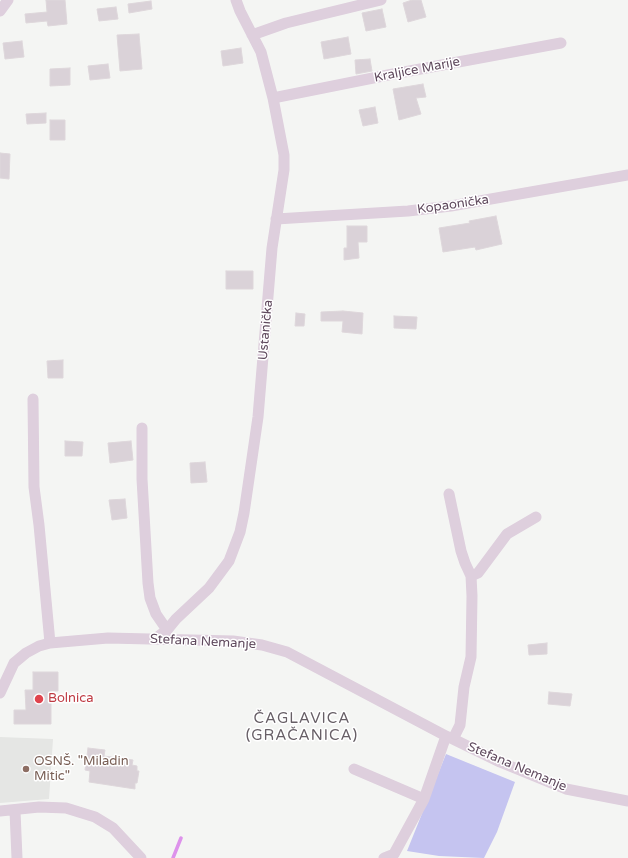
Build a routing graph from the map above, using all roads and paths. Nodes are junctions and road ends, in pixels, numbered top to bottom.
1 (8, 0) edge
2 (236, 0) edge
3 (380, 0) edge
4 (0, 11) edge
5 (252, 35) junction
6 (561, 43) dead end
7 (273, 98) junction
8 (628, 175) edge
9 (276, 219) junction
10 (33, 399) dead end
11 (142, 428) dead end
12 (449, 494) dead end
13 (536, 517) dead end
14 (471, 576) junction
15 (166, 630) junction
16 (155, 639) junction
17 (50, 643) junction
18 (0, 693) edge
19 (450, 738) junction
20 (354, 769) dead end
21 (424, 799) junction
22 (628, 801) edge
23 (15, 811) junction
24 (0, 812) edge
25 (391, 857) edge
26 (17, 858) edge
27 (141, 858) edge

1 - 4 street
2 - 5 street, Ustanička
3 - 5 street
5 - 7 street, Ustanička
6 - 7 street, Kraljice Marije
7 - 9 street, Ustanička
8 - 9 street, Kopaonička
9 - 15 street, Ustanička
10 - 17 street
11 - 15 street
12 - 14 street, Stefana Nemanje
13 - 14 street
14 - 19 street, Stefana Nemanje
15 - 16 street, Ustanička
16 - 17 street, Stefana Nemanje
16 - 19 street, Stefana Nemanje
17 - 18 street, Stefana Nemanje
19 - 21 street
19 - 22 street, Stefana Nemanje
20 - 21 street
21 - 25 street
23 - 24 street
23 - 26 street
23 - 27 street

